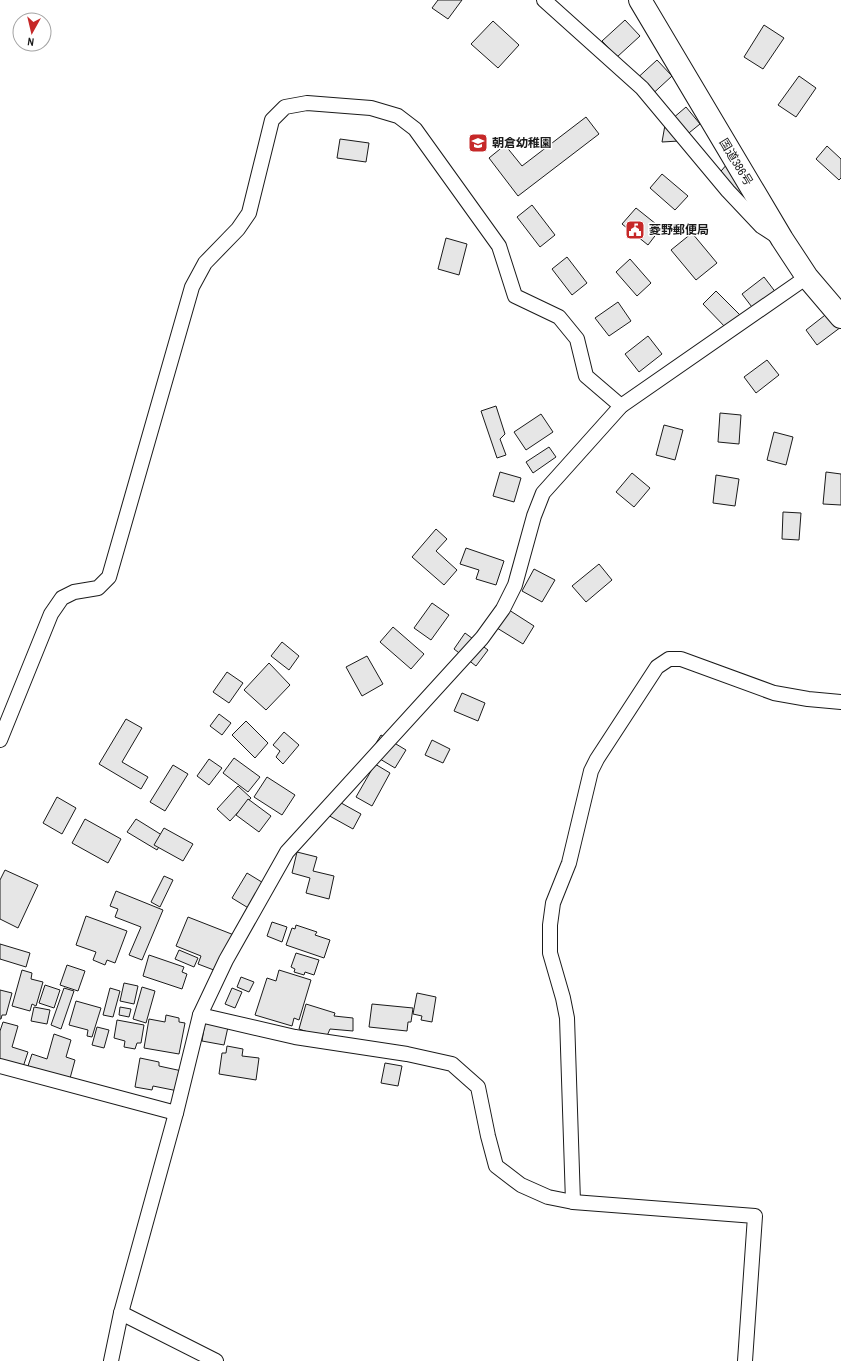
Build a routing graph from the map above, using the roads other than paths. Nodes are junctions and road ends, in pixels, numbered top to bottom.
1 (544, 0) edge
2 (640, 0) edge
3 (782, 239) junction
4 (807, 277) junction
5 (841, 316) edge
6 (621, 406) junction
7 (841, 702) edge
8 (0, 740) edge
9 (200, 1015) junction
10 (0, 1066) edge
11 (176, 1113) junction
12 (573, 1202) junction
13 (121, 1313) junction
14 (111, 1361) edge
15 (216, 1361) edge
16 (745, 1361) edge

1 - 3 street
2 - 3 highway, 国道386号
3 - 4 highway, 国道386号
4 - 5 highway, 国道386号
4 - 6 street
6 - 8 street
6 - 9 street
7 - 12 street
9 - 11 street
9 - 12 street
10 - 11 street
11 - 13 street
12 - 16 street
13 - 14 street
13 - 15 street

